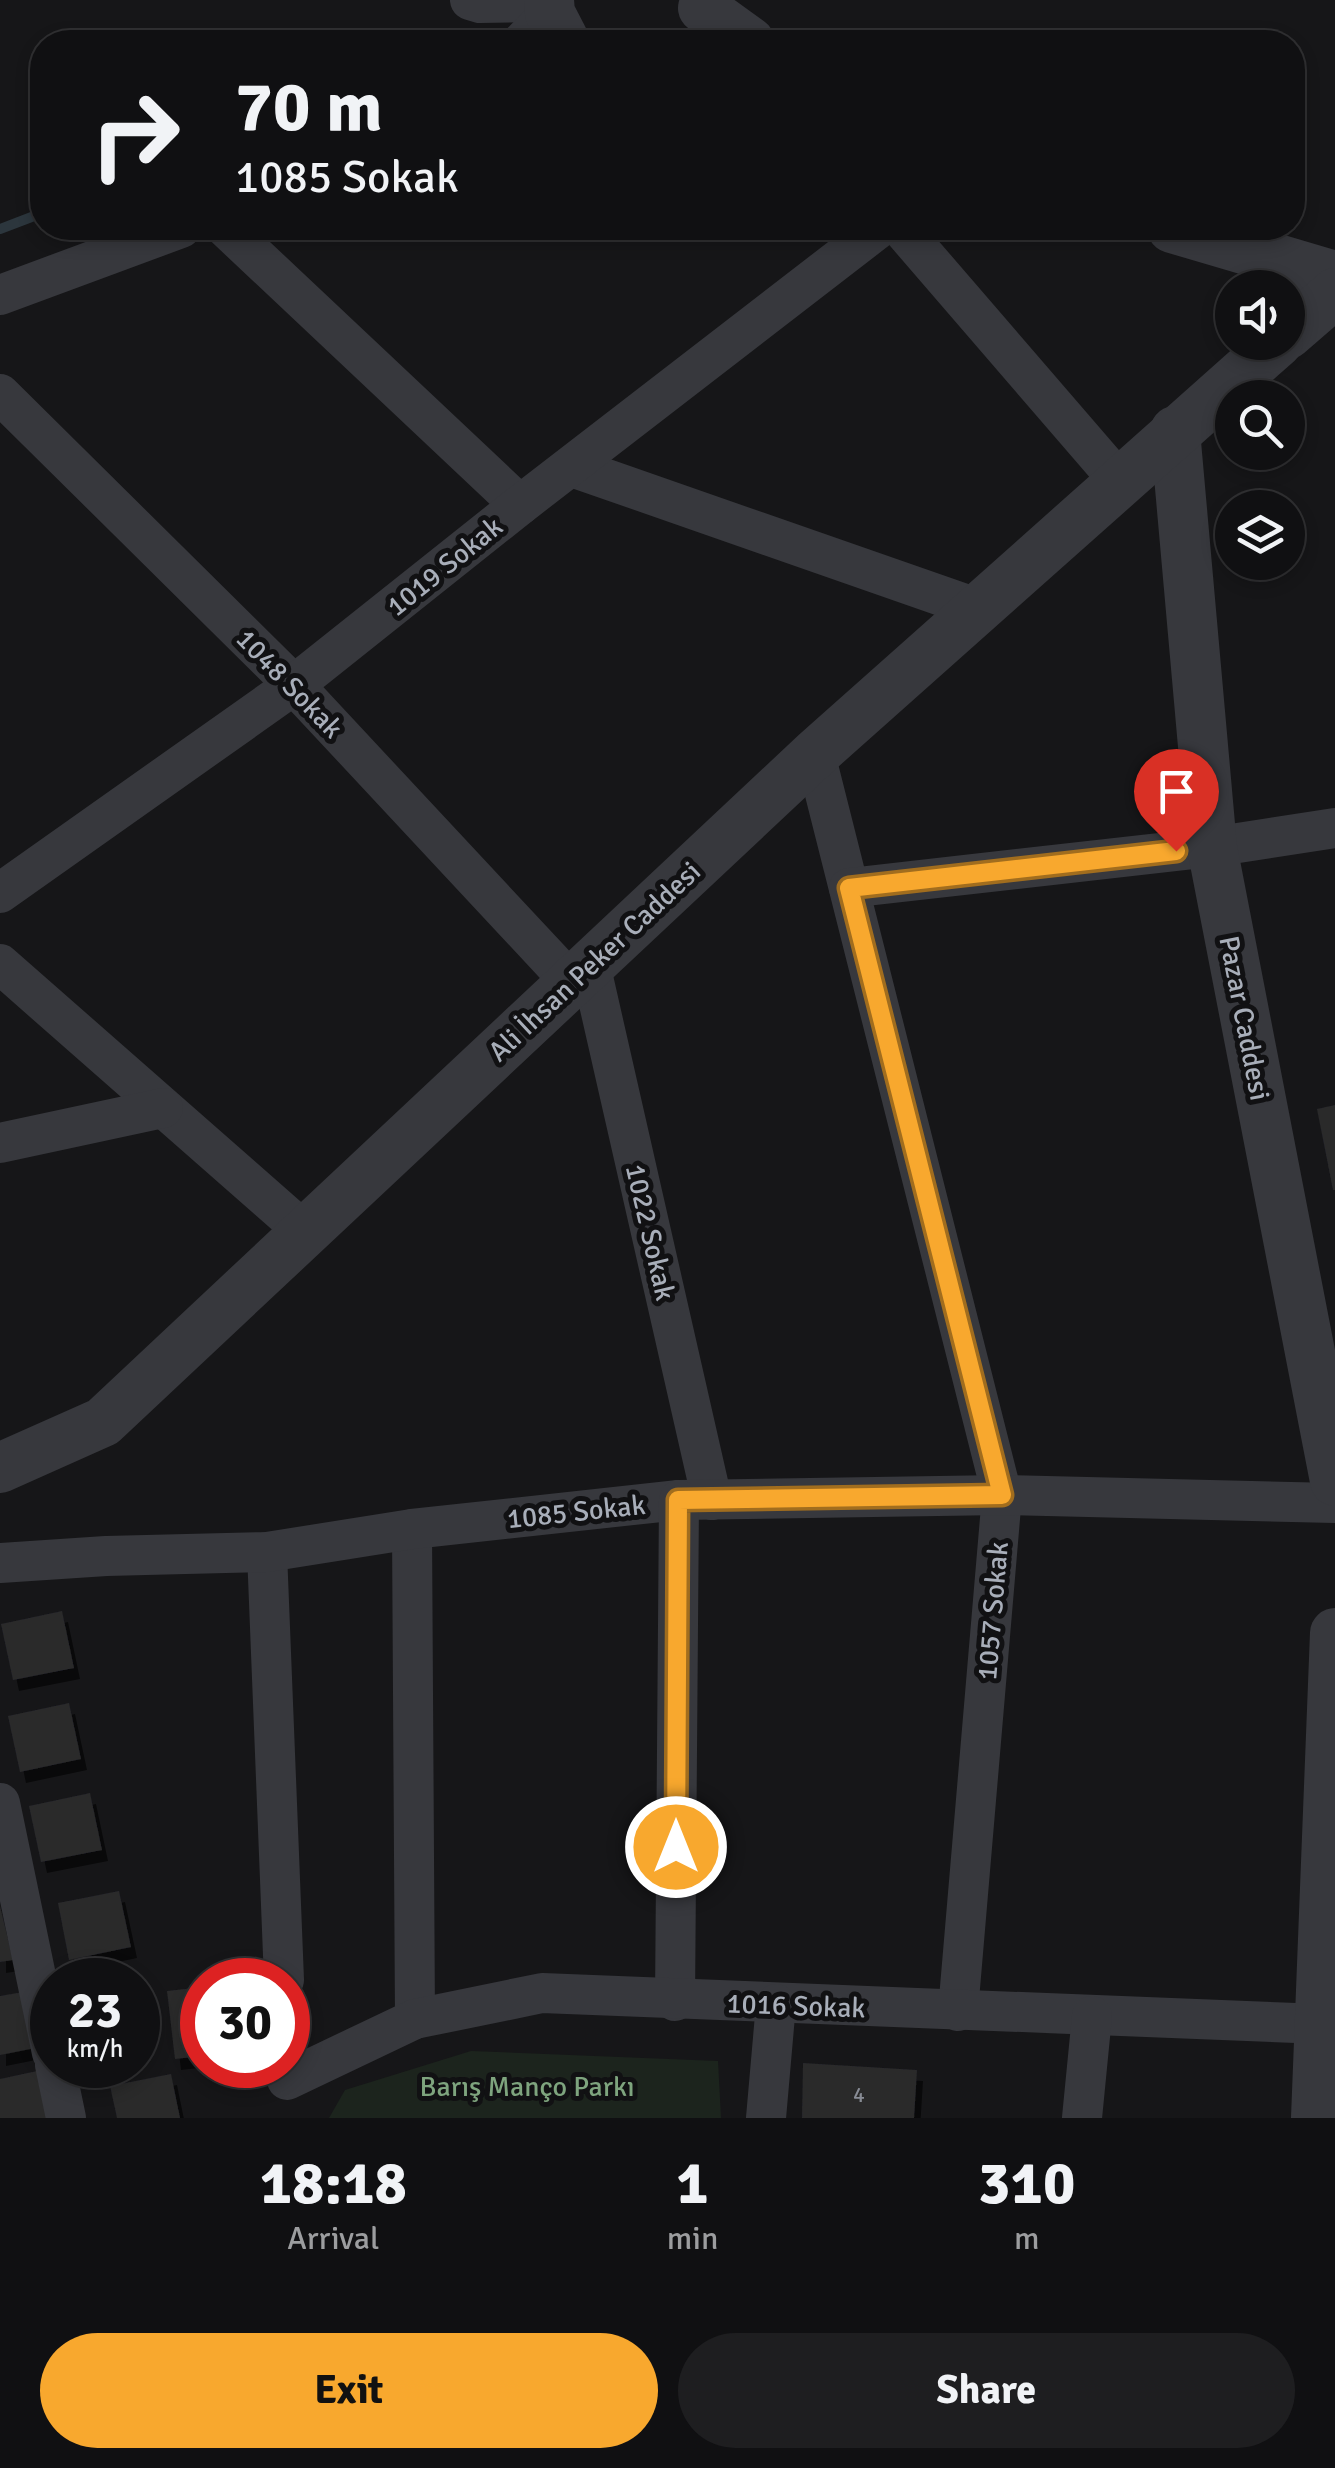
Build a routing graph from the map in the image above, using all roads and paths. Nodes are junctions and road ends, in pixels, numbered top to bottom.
1 (470, 0) edge
2 (699, 17) edge
3 (547, 20) edge
4 (726, 30) edge
5 (149, 240) edge
6 (239, 240) edge
7 (864, 240) edge
8 (911, 240) edge
9 (1213, 240) edge
10 (1335, 276) edge
11 (1335, 294) edge
12 (0, 295) edge
13 (1305, 320) edge
14 (1257, 360) edge
15 (0, 394) edge
16 (1175, 430) junction
17 (572, 467) junction
18 (1121, 483) junction
19 (520, 505) junction
20 (979, 609) junction
21 (294, 685) junction
22 (815, 754) junction
23 (1335, 828) edge
24 (1212, 847) junction
25 (849, 888) junction
26 (0, 894) edge
27 (0, 964) edge
28 (580, 973) junction
29 (163, 1108) junction
30 (0, 1142) edge
31 (305, 1232) junction
32 (0, 1468) edge
33 (1335, 1481) edge
34 (1002, 1495) junction
35 (695, 1500) junction
36 (1335, 1503) edge
37 (412, 1528) junction
38 (267, 1552) junction
39 (0, 1563) edge
40 (1335, 1632) edge
41 (0, 1803) edge
42 (32, 1958) edge
43 (283, 1958) edge
44 (675, 2001) junction
45 (776, 2004) junction
46 (958, 2011) junction
47 (1092, 2016) junction
48 (415, 2020) junction
49 (1322, 2024) junction
50 (310, 2076) edge
51 (60, 2088) edge
52 (66, 2118) edge
53 (766, 2118) edge
54 (1082, 2118) edge
55 (1316, 2118) edge

1 - 3 street
2 - 4 street
5 - 12 street
6 - 19 street
7 - 17 street, 1019 Sokak
8 - 18 street
9 - 10 street
11 - 13 street
14 - 16 street, Ali İhsan Peker Caddesi
15 - 21 street, 1048 Sokak
16 - 18 street, Ali İhsan Peker Caddesi
16 - 24 street, Pazar Caddesi
17 - 19 street, 1019 Sokak
17 - 20 street
18 - 20 street, Ali İhsan Peker Caddesi
19 - 21 street, 1019 Sokak
20 - 22 street, Ali İhsan Peker Caddesi
21 - 26 street, 1019 Sokak
21 - 28 street, 1048 Sokak
22 - 25 street, 1057 Sokak
22 - 28 street, Ali İhsan Peker Caddesi
23 - 24 street
24 - 25 street
24 - 33 street, Pazar Caddesi
25 - 34 street, 1057 Sokak
27 - 29 street
28 - 31 street, Ali İhsan Peker Caddesi
28 - 35 street, 1022 Sokak
29 - 30 street
29 - 31 street
31 - 32 street, Ali İhsan Peker Caddesi
34 - 35 street, 1085 Sokak
34 - 36 street, 1085 Sokak
34 - 46 street, 1057 Sokak
35 - 37 street, 1085 Sokak
35 - 44 street, 1022 Sokak
37 - 38 street, 1085 Sokak
37 - 48 street
38 - 39 street, 1085 Sokak
38 - 43 street
40 - 49 street
41 - 42 street
44 - 45 street, 1016 Sokak
44 - 48 street, 1016 Sokak
45 - 46 street, 1016 Sokak
45 - 53 street
46 - 47 street, 1016 Sokak
47 - 49 street, 1016 Sokak
47 - 54 street
48 - 50 street, 1016 Sokak
49 - 55 street
51 - 52 street

